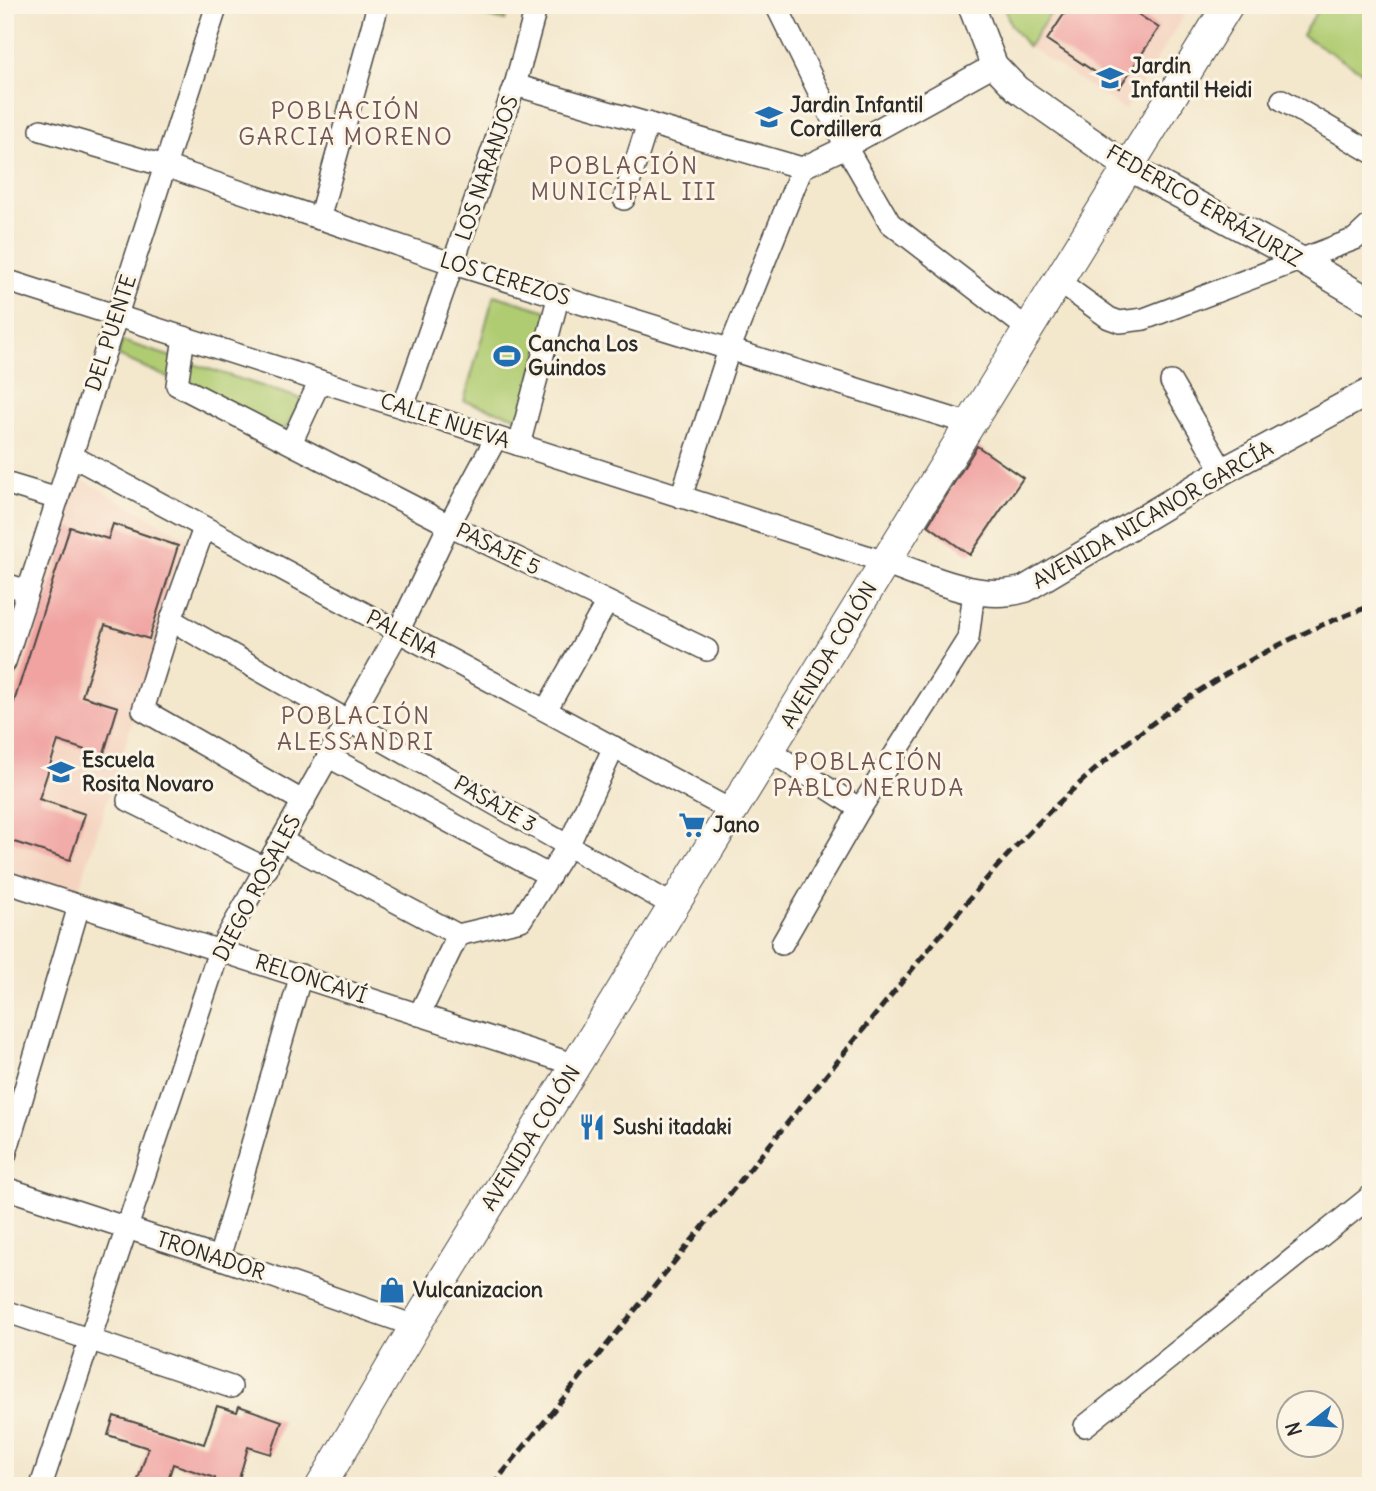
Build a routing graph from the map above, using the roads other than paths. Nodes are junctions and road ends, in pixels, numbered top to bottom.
1 (217, 5) edge
2 (379, 5) edge
3 (537, 5) edge
4 (776, 5) edge
5 (971, 5) edge
6 (1228, 5) edge
7 (994, 65) junction
8 (516, 85) junction
9 (1282, 100) dead end
10 (648, 123) junction
11 (41, 130) dead end
12 (846, 147) junction
13 (1371, 152) edge
14 (165, 166) junction
15 (1128, 167) junction
16 (802, 169) junction
17 (624, 199) dead end
18 (319, 219) junction
19 (1371, 224) edge
20 (1299, 260) junction
21 (454, 264) junction
22 (1058, 281) junction
23 (6, 284) edge
24 (559, 295) junction
25 (1371, 302) edge
26 (117, 316) junction
27 (1029, 330) junction
28 (184, 337) junction
29 (729, 350) junction
30 (320, 381) junction
31 (1171, 382) dead end
32 (1371, 391) edge
33 (402, 407) junction
34 (970, 424) junction
35 (496, 438) junction
36 (290, 443) junction
37 (519, 445) junction
38 (72, 456) junction
39 (1223, 471) junction
40 (5, 483) edge
41 (681, 497) junction
42 (58, 499) junction
43 (449, 525) junction
44 (204, 528) junction
45 (885, 562) junction
46 (5, 584) edge
47 (28, 591) junction
48 (974, 591) junction
49 (607, 602) junction
50 (171, 620) junction
51 (398, 632) junction
52 (707, 650) dead end
53 (5, 662) edge
54 (546, 710) junction
55 (349, 721) junction
56 (614, 747) junction
57 (770, 751) junction
58 (329, 757) junction
59 (128, 800) dead end
60 (304, 802) junction
61 (860, 809) junction
62 (732, 811) junction
63 (282, 841) junction
64 (568, 846) junction
65 (267, 869) junction
66 (550, 876) junction
67 (5, 882) edge
68 (79, 906) junction
69 (674, 906) junction
70 (458, 936) junction
71 (782, 944) dead end
72 (219, 951) junction
73 (301, 975) junction
74 (419, 1015) junction
75 (576, 1065) junction
76 (5, 1156) edge
77 (5, 1188) edge
78 (1371, 1196) edge
79 (127, 1229) junction
80 (219, 1258) junction
81 (5, 1311) edge
82 (415, 1326) junction
83 (90, 1339) junction
84 (232, 1387) dead end
85 (1085, 1426) dead end
86 (41, 1486) edge
87 (321, 1486) edge

1 - 14 street, DEL PUENTE
2 - 18 street
3 - 8 street, LOS NARANJOS
4 - 12 street
5 - 7 street, FEDERICO ERRÁZURIZ
6 - 15 main road, AVENIDA COLÓN
7 - 12 street
7 - 15 street, FEDERICO ERRÁZURIZ
8 - 10 street
8 - 21 street, LOS NARANJOS
9 - 13 street
10 - 16 street
10 - 17 street
11 - 14 street, LOS CEREZOS
12 - 16 street
12 - 27 street
14 - 18 street, LOS CEREZOS
14 - 26 street, DEL PUENTE
15 - 20 street, FEDERICO ERRÁZURIZ
15 - 22 main road, AVENIDA COLÓN
16 - 29 street
18 - 21 street, LOS CEREZOS
19 - 20 street
20 - 22 street
20 - 25 street, FEDERICO ERRÁZURIZ
21 - 24 street, LOS CEREZOS
21 - 33 street, LOS NARANJOS
22 - 27 main road, AVENIDA COLÓN
23 - 26 street, CALLE NUEVA
24 - 29 street, LOS CEREZOS
24 - 37 street
26 - 28 street, CALLE NUEVA
26 - 38 street, DEL PUENTE
27 - 34 main road, AVENIDA COLÓN
28 - 30 street, CALLE NUEVA
28 - 36 street, PASAJE 5
29 - 34 street, LOS CEREZOS
29 - 41 street
30 - 33 street, CALLE NUEVA
30 - 36 street
31 - 39 street
32 - 39 street, AVENIDA NICANOR GARCÍA
33 - 35 street, CALLE NUEVA
34 - 45 main road, AVENIDA COLÓN
35 - 37 street, CALLE NUEVA
35 - 43 street, DIEGO ROSALES
36 - 43 street, PASAJE 5
37 - 41 street, CALLE NUEVA
38 - 42 street, DEL PUENTE
38 - 44 street, PALENA
39 - 48 street, AVENIDA NICANOR GARCÍA
40 - 42 street
41 - 45 street, CALLE NUEVA
42 - 47 street, DEL PUENTE
43 - 49 street, PASAJE 5
43 - 51 street, DIEGO ROSALES
44 - 50 street
44 - 51 street, PALENA
45 - 48 street, AVENIDA NICANOR GARCÍA
45 - 57 main road, AVENIDA COLÓN
46 - 47 street
47 - 53 street, DEL PUENTE
48 - 61 street
49 - 52 street, PASAJE 5
49 - 54 street
50 - 55 street, PASAJE 3
50 - 60 street
51 - 54 street, PALENA
51 - 55 street, DIEGO ROSALES
54 - 56 street, PALENA
55 - 58 street, DIEGO ROSALES
55 - 64 street, PASAJE 3
56 - 62 street, PALENA
56 - 64 street
57 - 61 street
57 - 62 main road, AVENIDA COLÓN
58 - 60 street, DIEGO ROSALES
58 - 66 street
59 - 65 street
60 - 63 street, DIEGO ROSALES
61 - 71 street
62 - 69 main road, AVENIDA COLÓN
63 - 65 street, DIEGO ROSALES
63 - 70 street
64 - 66 street
64 - 69 street, PASAJE 3
65 - 72 street, DIEGO ROSALES
66 - 70 street
67 - 68 street, RELONCAVÍ
68 - 72 street, RELONCAVÍ
68 - 76 street
69 - 75 main road, AVENIDA COLÓN
70 - 74 street
72 - 73 street, RELONCAVÍ
72 - 79 street, DIEGO ROSALES
73 - 74 street, RELONCAVÍ
73 - 80 street
74 - 75 street, RELONCAVÍ
75 - 82 main road, AVENIDA COLÓN
77 - 79 street, TRONADOR
78 - 85 street
79 - 80 street, TRONADOR
79 - 83 street, DIEGO ROSALES
80 - 82 street, TRONADOR
81 - 83 street
82 - 87 main road, AVENIDA COLÓN
83 - 84 street
83 - 86 street, DIEGO ROSALES

